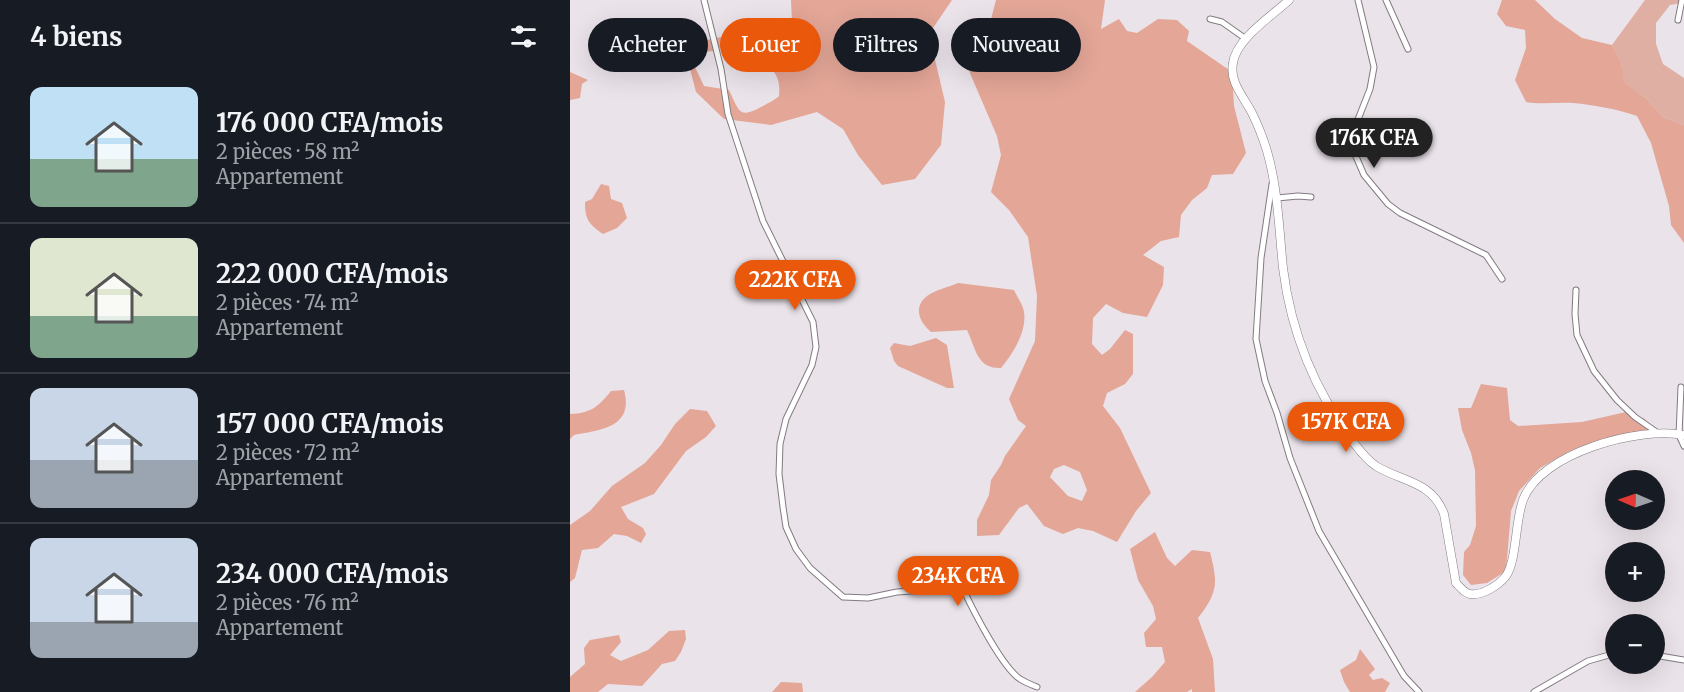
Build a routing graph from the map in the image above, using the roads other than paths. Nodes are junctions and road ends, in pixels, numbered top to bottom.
1 (704, 0) edge
2 (1289, 0) edge
3 (1358, 0) edge
4 (1386, 0) edge
5 (1682, 0) edge
6 (1210, 20) dead end
7 (1678, 20) dead end
8 (1246, 39) junction
9 (1408, 49) dead end
10 (1274, 174) junction
11 (1311, 197) dead end
12 (1276, 198) junction
13 (1502, 279) dead end
14 (1575, 290) dead end
15 (1681, 387) dead end
16 (1658, 433) junction
17 (1682, 435) edge
18 (1684, 446) edge
19 (1605, 657) edge
20 (1665, 657) edge
21 (1684, 660) edge
22 (1037, 687) dead end
23 (1419, 692) edge
24 (1533, 692) edge

1 - 22 street
2 - 8 main road
3 - 13 street
4 - 9 street
5 - 7 street
6 - 8 street
8 - 10 main road
10 - 12 main road
10 - 23 street
11 - 12 street
12 - 16 main road
14 - 16 street
15 - 17 street
16 - 17 main road
17 - 18 street
19 - 24 street
20 - 21 street

